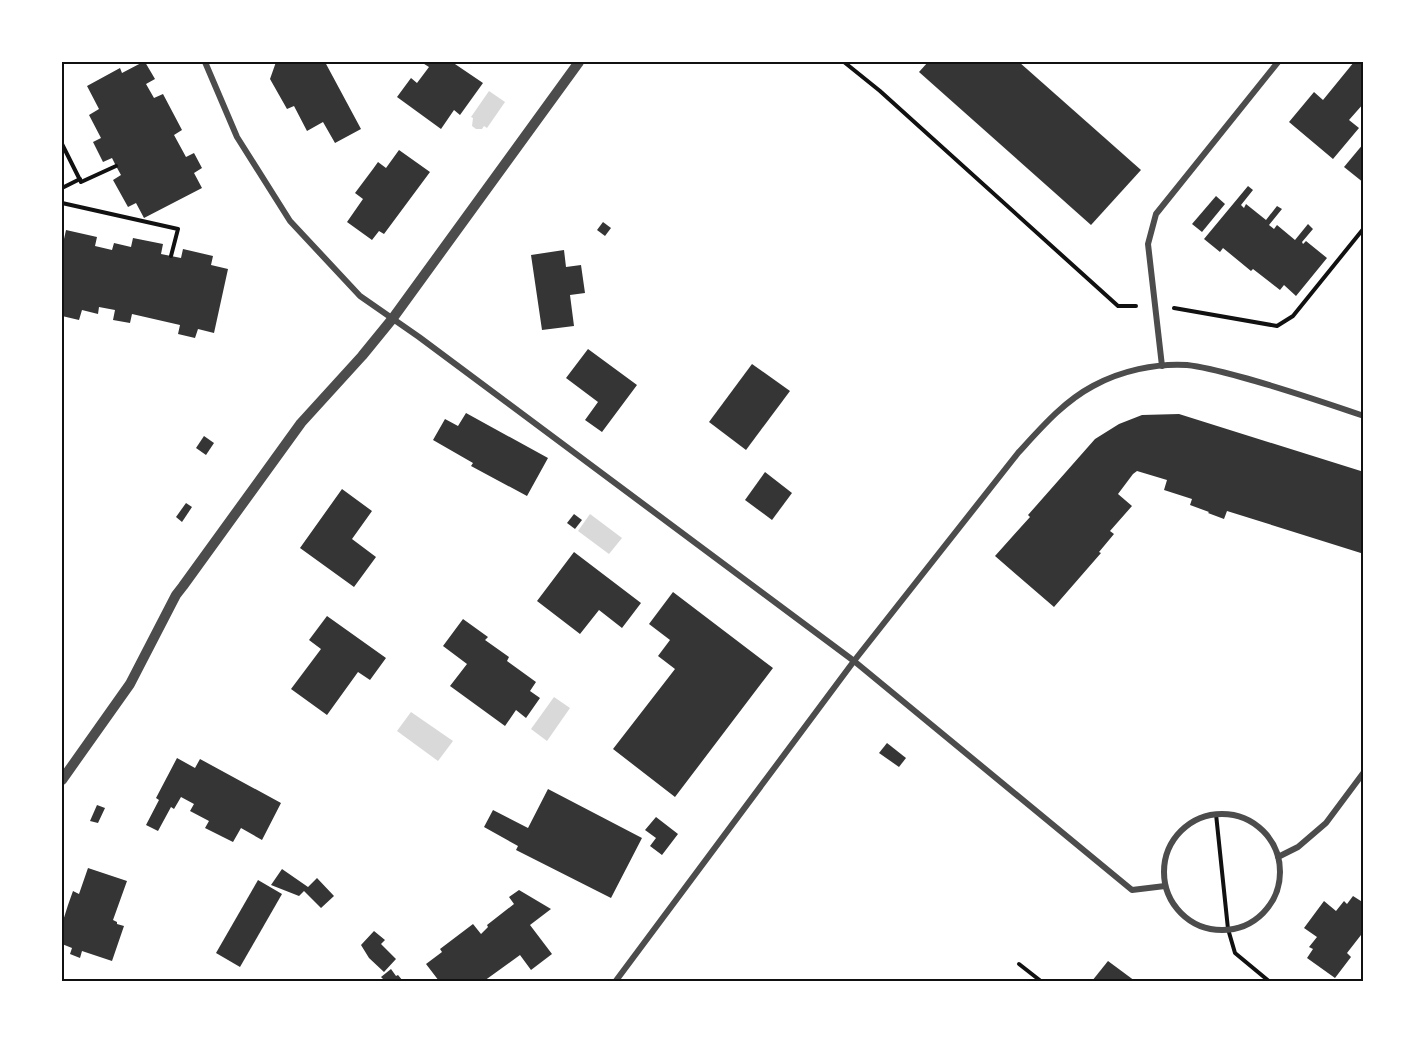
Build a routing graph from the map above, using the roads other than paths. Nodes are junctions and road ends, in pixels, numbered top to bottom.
1 (205, 62) edge
2 (579, 62) edge
3 (1278, 62) edge
4 (393, 318) junction
5 (1162, 366) junction
6 (1364, 416) edge
7 (854, 661) junction
8 (1364, 772) edge
9 (62, 780) edge
10 (1278, 857) junction
11 (1165, 886) junction
12 (615, 981) edge

1 - 4 street
2 - 4 street
3 - 5 street
4 - 7 street
4 - 9 street
5 - 6 street
5 - 7 street
7 - 11 street
7 - 12 street
8 - 10 street
10 - 11 street
10 - 11 street

